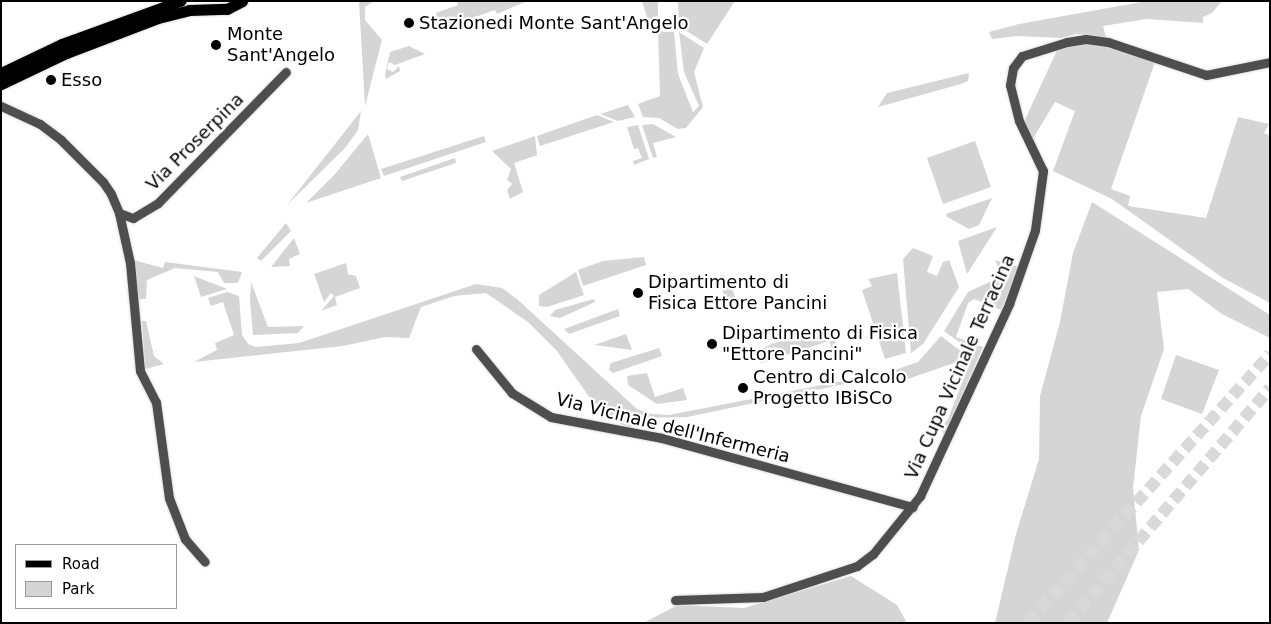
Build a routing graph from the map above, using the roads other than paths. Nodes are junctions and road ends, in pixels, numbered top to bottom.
1 (180, 1) edge
2 (208, 1) edge
3 (242, 2) edge
4 (219, 9) junction
5 (1270, 62) edge
6 (286, 72) dead end
7 (1, 73) edge
8 (1, 84) edge
9 (1, 106) edge
10 (119, 213) junction
11 (476, 349) dead end
12 (912, 507) junction
13 (205, 562) dead end
14 (675, 600) dead end

1 - 7 main road
2 - 4 main road
3 - 4 main road
4 - 8 main road
5 - 12 street, Via Cupa Vicinale Terracina
6 - 10 street, Via Proserpina
9 - 10 street
10 - 13 street
11 - 12 street, Via Vicinale dell'Infermeria
12 - 14 street, Via Cupa Vicinale Terracina

